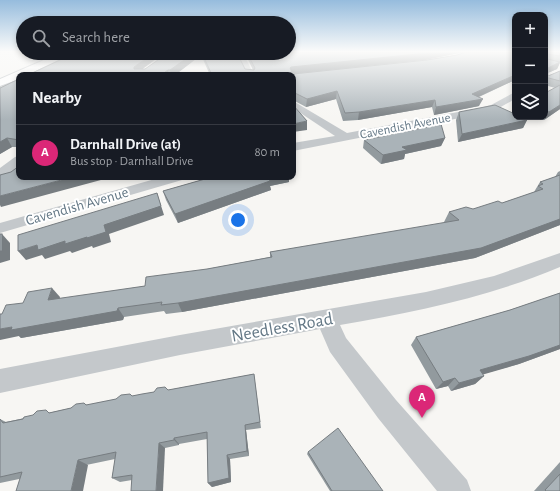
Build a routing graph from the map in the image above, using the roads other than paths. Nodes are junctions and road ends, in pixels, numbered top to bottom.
1 (16, 76) edge
2 (0, 83) edge
3 (512, 98) edge
4 (296, 106) edge
5 (345, 137) junction
6 (296, 146) edge
7 (16, 162) edge
8 (0, 174) edge
9 (167, 180) edge
10 (0, 228) edge
11 (560, 260) edge
12 (326, 318) junction
13 (0, 381) edge
14 (456, 491) edge

1 - 2 main road
3 - 5 street, Cavendish Avenue
4 - 5 street
5 - 6 street, Cavendish Avenue
7 - 8 street
9 - 10 street, Cavendish Avenue
11 - 12 street, Needless Road
12 - 13 street, Needless Road
12 - 14 street

